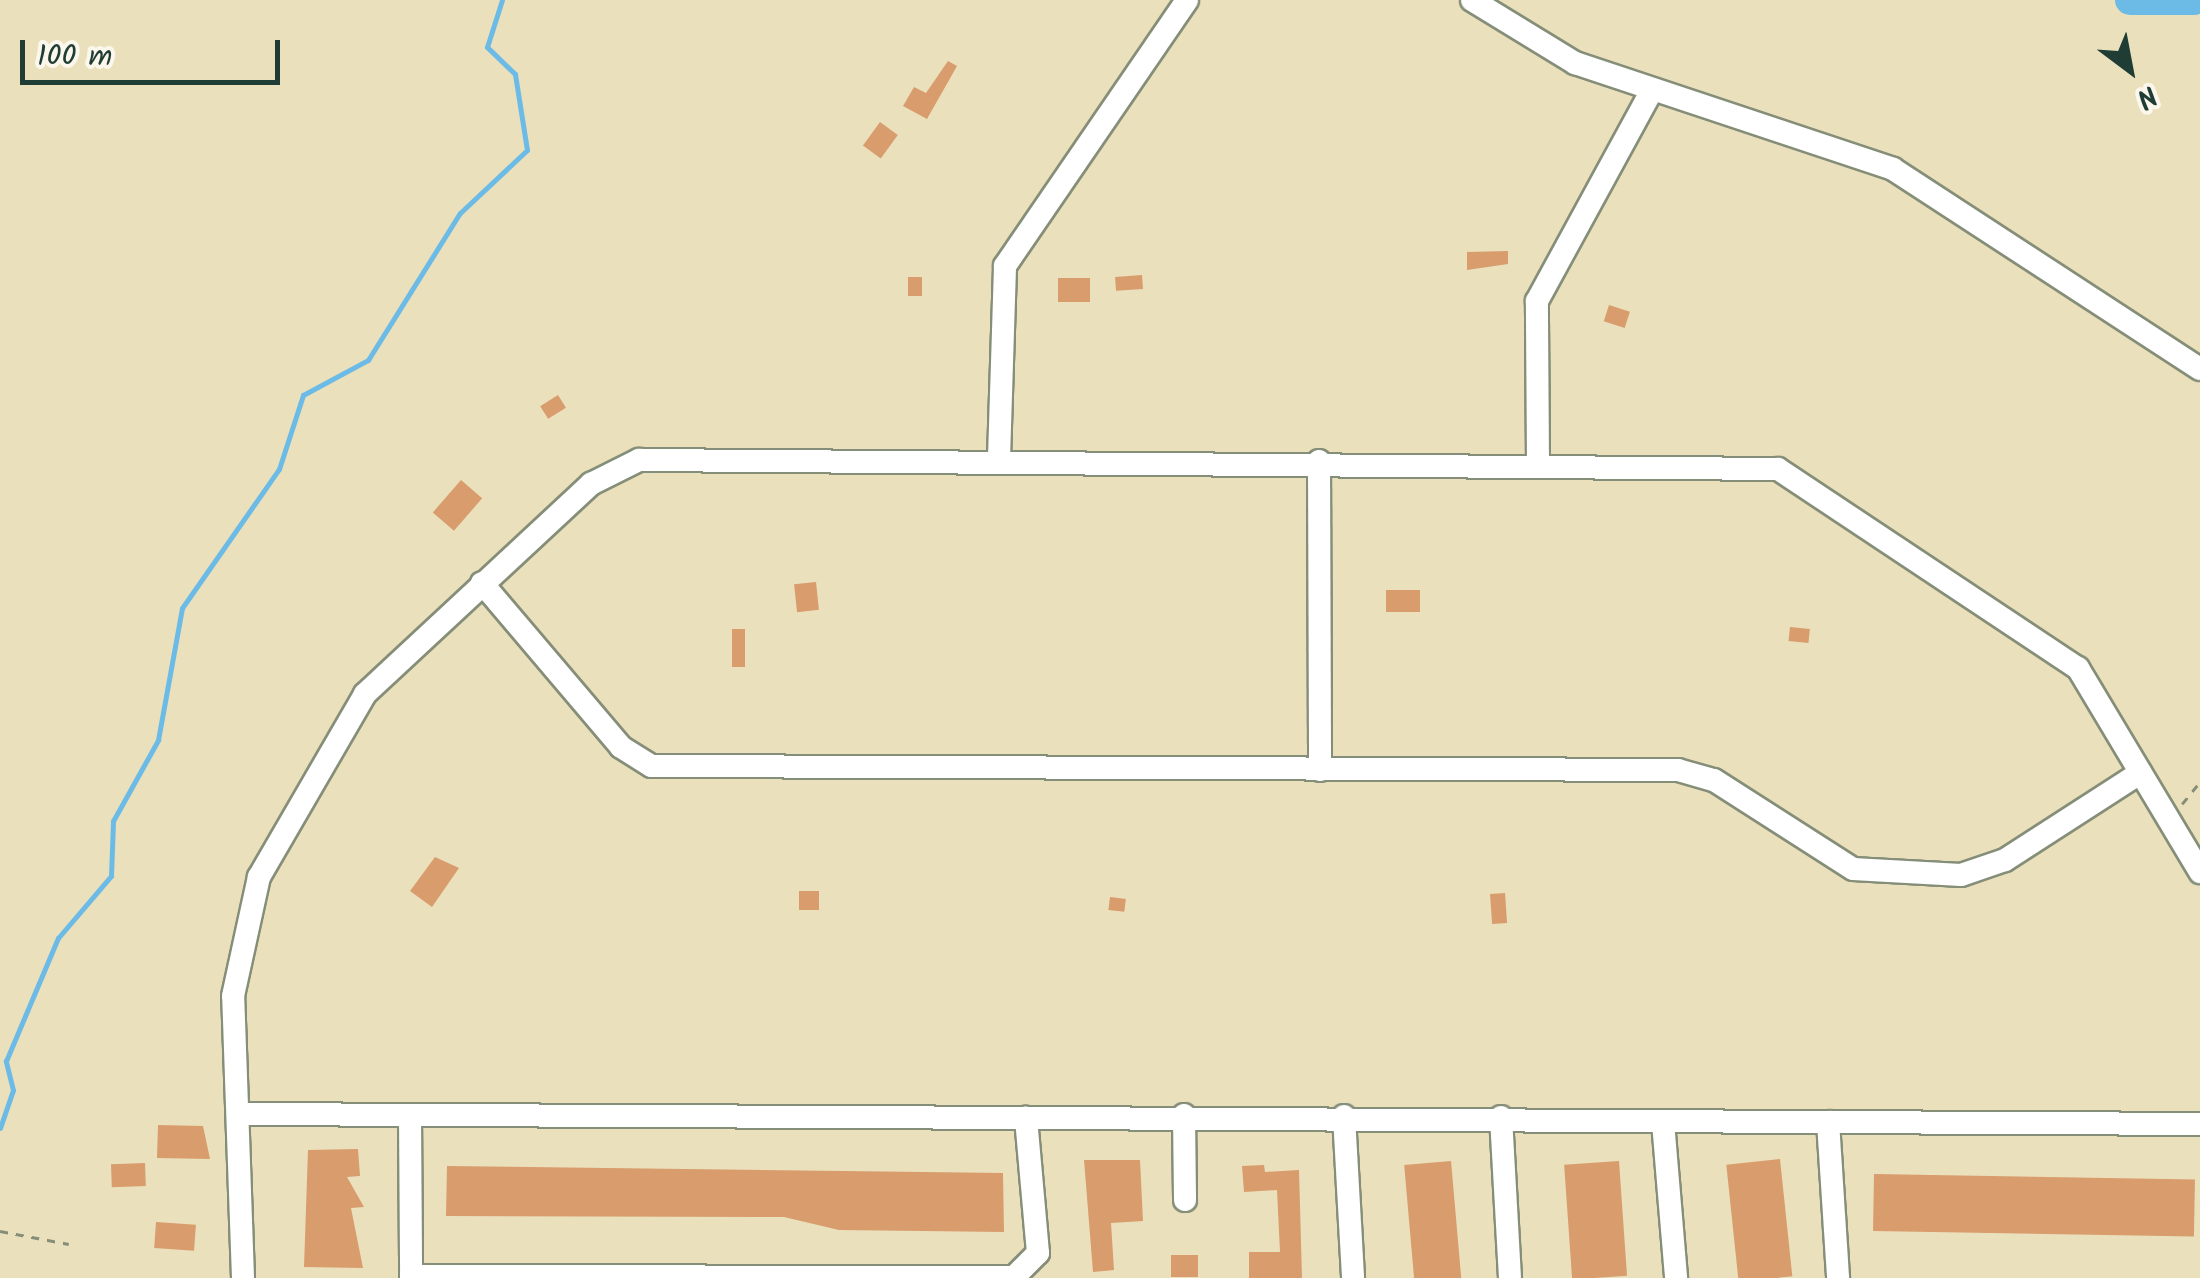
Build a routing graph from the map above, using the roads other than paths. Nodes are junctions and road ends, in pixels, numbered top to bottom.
1 (1187, 0) edge
2 (1472, 0) edge
3 (1652, 92) junction
4 (2200, 370) edge
5 (999, 458) junction
6 (1318, 461) junction
7 (1538, 462) junction
8 (482, 583) junction
9 (1320, 770) junction
10 (2140, 773) junction
11 (2200, 872) edge
12 (240, 1114) junction
13 (1184, 1114) junction
14 (410, 1116) junction
15 (1344, 1116) junction
16 (1502, 1117) junction
17 (1026, 1118) junction
18 (1663, 1122) junction
19 (1828, 1122) junction
20 (2200, 1124) edge
21 (1185, 1200) dead end
22 (410, 1277) edge
23 (243, 1278) edge
24 (1353, 1278) edge
25 (1510, 1278) edge
26 (1676, 1278) edge
27 (1838, 1278) edge

1 - 5 street
2 - 3 street
3 - 4 street
3 - 7 street
5 - 6 street
5 - 8 street
6 - 7 street
6 - 9 street
7 - 10 street
8 - 9 street
8 - 12 street
9 - 10 street
10 - 11 street
12 - 14 street
12 - 23 street
13 - 15 street
13 - 17 street
13 - 21 street
14 - 17 street
14 - 22 street
15 - 16 street
15 - 24 street
16 - 18 street
16 - 25 street
17 - 22 street
18 - 19 street
18 - 26 street
19 - 20 street
19 - 27 street

